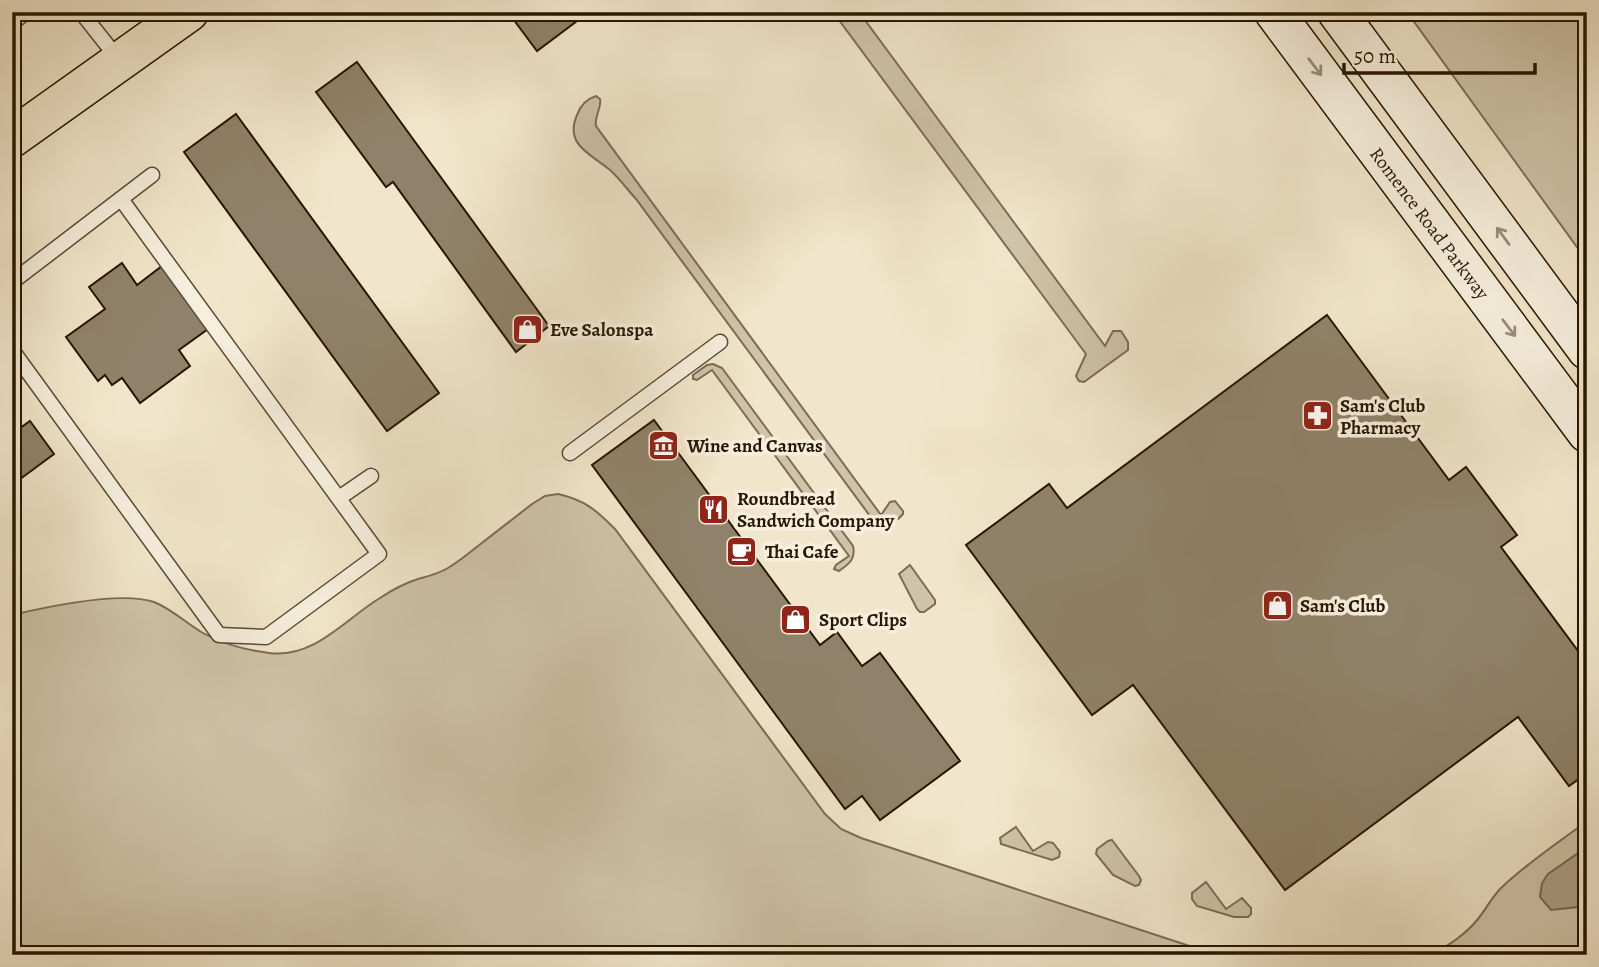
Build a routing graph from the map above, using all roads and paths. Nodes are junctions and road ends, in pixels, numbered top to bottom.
1 (26, 12) edge
2 (81, 12) edge
3 (189, 12) edge
4 (1274, 12) edge
5 (1337, 12) edge
6 (12, 23) edge
7 (120, 61) junction
8 (1404, 102) junction
9 (1363, 132) junction
10 (12, 138) edge
11 (152, 175) dead end
12 (121, 199) junction
13 (12, 282) edge
14 (720, 342) dead end
15 (12, 350) edge
16 (1587, 350) edge
17 (1587, 433) edge
18 (570, 453) dead end
19 (371, 477) dead end
20 (339, 498) junction

1 - 6 lane
2 - 7 lane
3 - 7 main road
4 -> 9 street, Romence Road Parkway
5 - 8 street
7 - 10 main road
8 - 9 street
16 -> 8 street
9 -> 17 street, Romence Road Parkway
11 - 12 lane
12 - 13 lane
12 - 20 lane
14 - 18 lane
15 - 20 lane
19 - 20 lane

